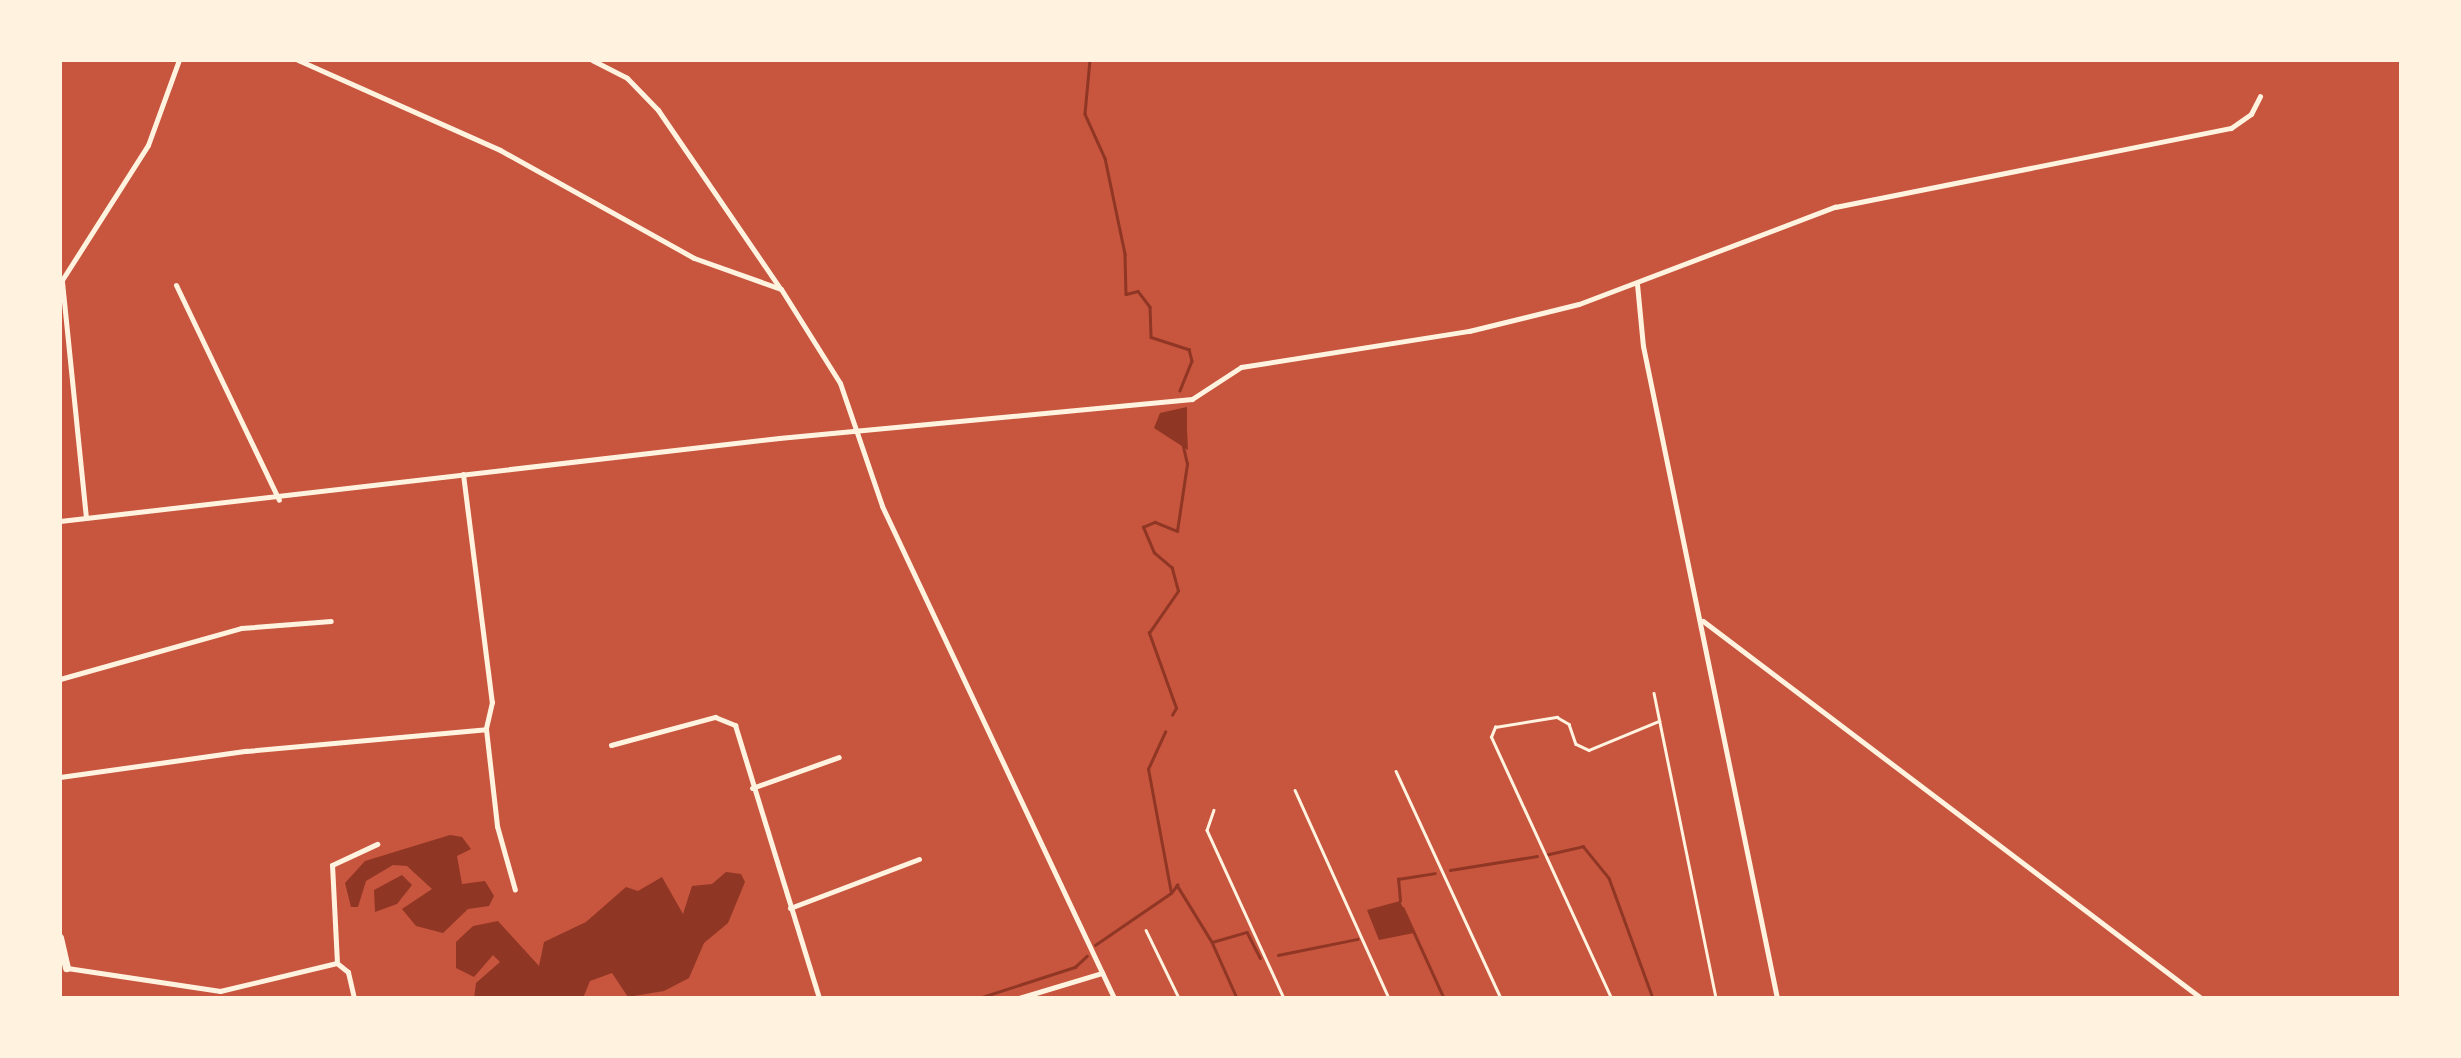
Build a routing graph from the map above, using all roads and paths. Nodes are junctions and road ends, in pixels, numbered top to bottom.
1 (179, 60) edge
2 (298, 60) edge
3 (592, 60) edge
4 (2260, 96) dead end
5 (176, 284) dead end
6 (1636, 284) junction
7 (781, 289) junction
8 (73, 404) junction
9 (60, 405) edge
10 (856, 433) junction
11 (463, 474) junction
12 (279, 500) junction
13 (86, 518) junction
14 (60, 521) edge
15 (1701, 619) junction
16 (331, 621) dead end
17 (60, 679) edge
18 (1654, 693) dead end
19 (1660, 721) junction
20 (486, 729) junction
21 (612, 746) dead end
22 (840, 758) dead end
23 (1396, 772) dead end
24 (60, 777) edge
25 (752, 788) junction
26 (1296, 790) dead end
27 (1214, 810) dead end
28 (377, 844) dead end
29 (919, 858) dead end
30 (514, 890) dead end
31 (790, 908) junction
32 (1146, 930) dead end
33 (60, 938) edge
34 (337, 963) junction
35 (68, 968) joint
36 (1102, 972) junction
37 (354, 998) edge
38 (818, 998) edge
39 (1019, 998) edge
40 (1114, 998) edge
41 (1179, 998) edge
42 (1284, 998) edge
43 (1390, 998) edge
44 (1501, 998) edge
45 (1611, 998) edge
46 (1716, 998) edge
47 (1777, 998) edge
48 (2201, 998) edge

1 - 8 street
2 - 7 street
3 - 7 street
4 - 6 street
5 - 12 street
6 - 10 street
6 - 15 street
7 - 10 street
8 - 9 street
8 - 13 street
10 - 11 street
10 - 36 street
11 - 12 street
11 - 20 street
12 - 13 street
13 - 14 street
15 - 47 street
15 - 48 street
16 - 17 street
18 - 19 lane
19 - 45 lane
19 - 46 lane
20 - 24 street
20 - 30 street
21 - 25 street
22 - 25 street
23 - 44 lane
25 - 31 street
26 - 43 lane
27 - 42 lane
28 - 34 street
29 - 31 street
31 - 38 street
32 - 41 lane
33 - 35 street
34 - 35 street
34 - 37 street
36 - 39 street
36 - 40 street

